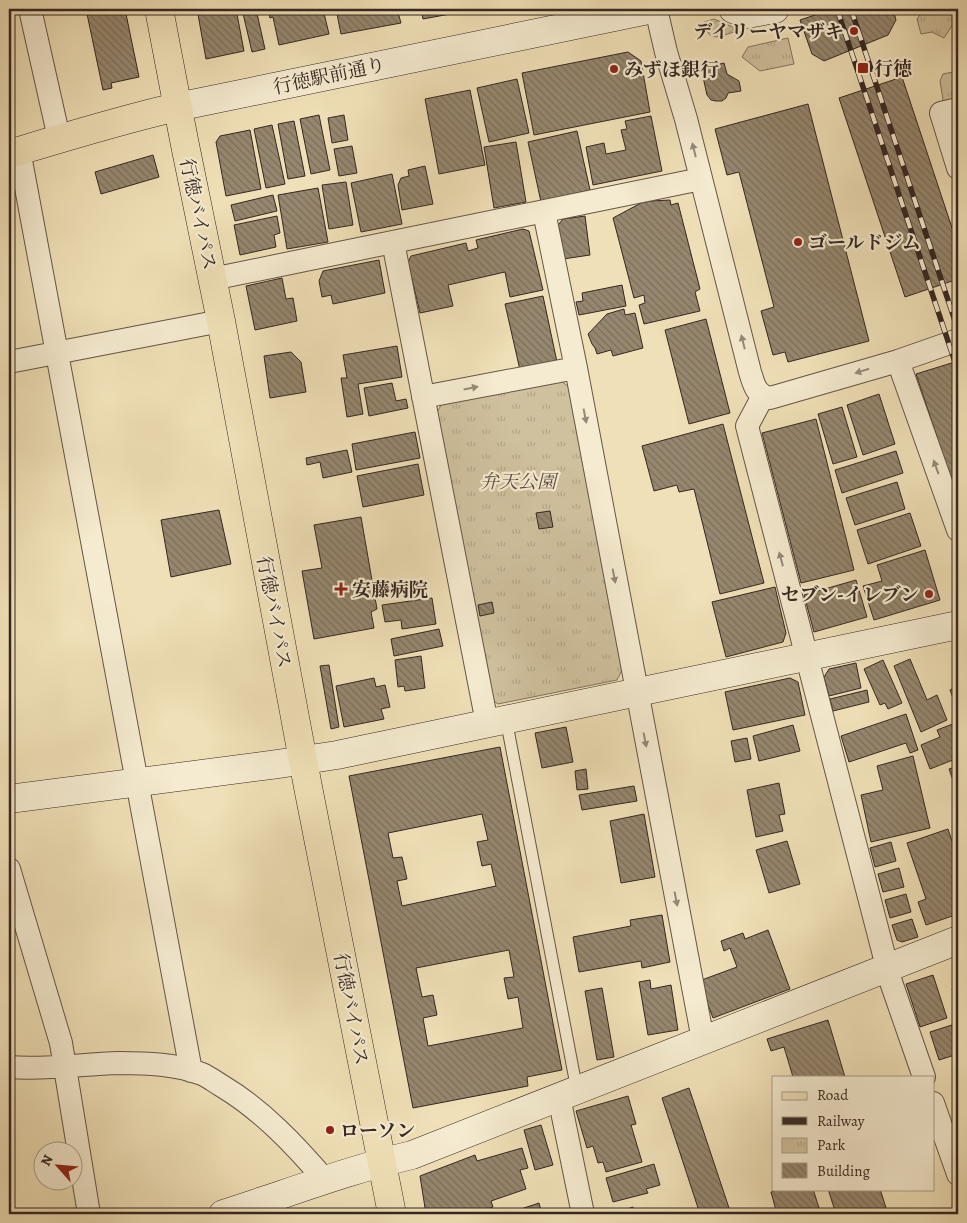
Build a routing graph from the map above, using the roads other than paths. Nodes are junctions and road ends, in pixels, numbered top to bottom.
1 (30, 9) edge
2 (158, 9) edge
3 (655, 9) edge
4 (733, 9) edge
5 (775, 9) edge
6 (177, 107) junction
7 (958, 109) edge
8 (59, 138) junction
9 (14, 152) edge
10 (958, 168) edge
11 (702, 179) junction
12 (544, 212) junction
13 (393, 242) junction
14 (212, 279) junction
15 (221, 320) junction
16 (958, 340) edge
17 (57, 352) junction
18 (898, 361) junction
19 (9, 362) edge
20 (576, 368) junction
21 (763, 396) junction
22 (423, 398) junction
23 (958, 530) edge
24 (958, 625) edge
25 (806, 657) junction
26 (636, 692) junction
27 (496, 721) junction
28 (303, 760) junction
29 (137, 782) junction
30 (9, 799) edge
31 (9, 869) edge
32 (958, 940) edge
33 (887, 968) junction
34 (703, 1040) junction
35 (9, 1067) edge
36 (65, 1067) junction
37 (191, 1070) junction
38 (924, 1076) edge
39 (568, 1094) junction
40 (934, 1106) edge
41 (382, 1162) junction
42 (958, 1174) edge
43 (326, 1180) junction
44 (89, 1214) edge
45 (223, 1214) edge
46 (392, 1214) edge
47 (583, 1214) edge

1 - 8 street
2 - 6 main road, 行徳バイパス
3 - 6 street, 行徳駅前通り
11 -> 3 street
4 - 5 street
6 - 8 main road, 行徳駅前通り
6 - 14 main road, 行徳バイパス
7 - 10 street
8 - 9 main road, 行徳駅前通り
9 - 17 street
11 - 12 street
21 -> 11 street
12 - 13 street
12 - 20 street
13 - 14 street
13 - 22 street
14 - 15 main road, 行徳バイパス
15 - 17 street
15 - 28 main road, 行徳バイパス
16 - 18 street
17 - 19 street
17 - 29 street
18 -> 21 street
23 -> 18 street
22 -> 20 street
20 -> 26 street
25 -> 21 street
22 - 27 street
24 - 25 street
25 - 26 street
25 - 33 street
26 - 27 street
26 -> 34 street
27 - 28 street
27 - 39 lane
28 - 29 street
28 - 41 main road, 行徳バイパス
29 - 30 street
29 - 37 street
31 - 36 street
32 - 33 street
33 - 34 street
33 - 38 street
34 - 39 street
35 - 36 street
36 - 37 street
36 - 44 street
37 - 43 street
39 - 41 street
39 - 47 street
40 - 42 street
41 - 43 street
41 - 46 main road, 行徳バイパス
43 - 45 street

